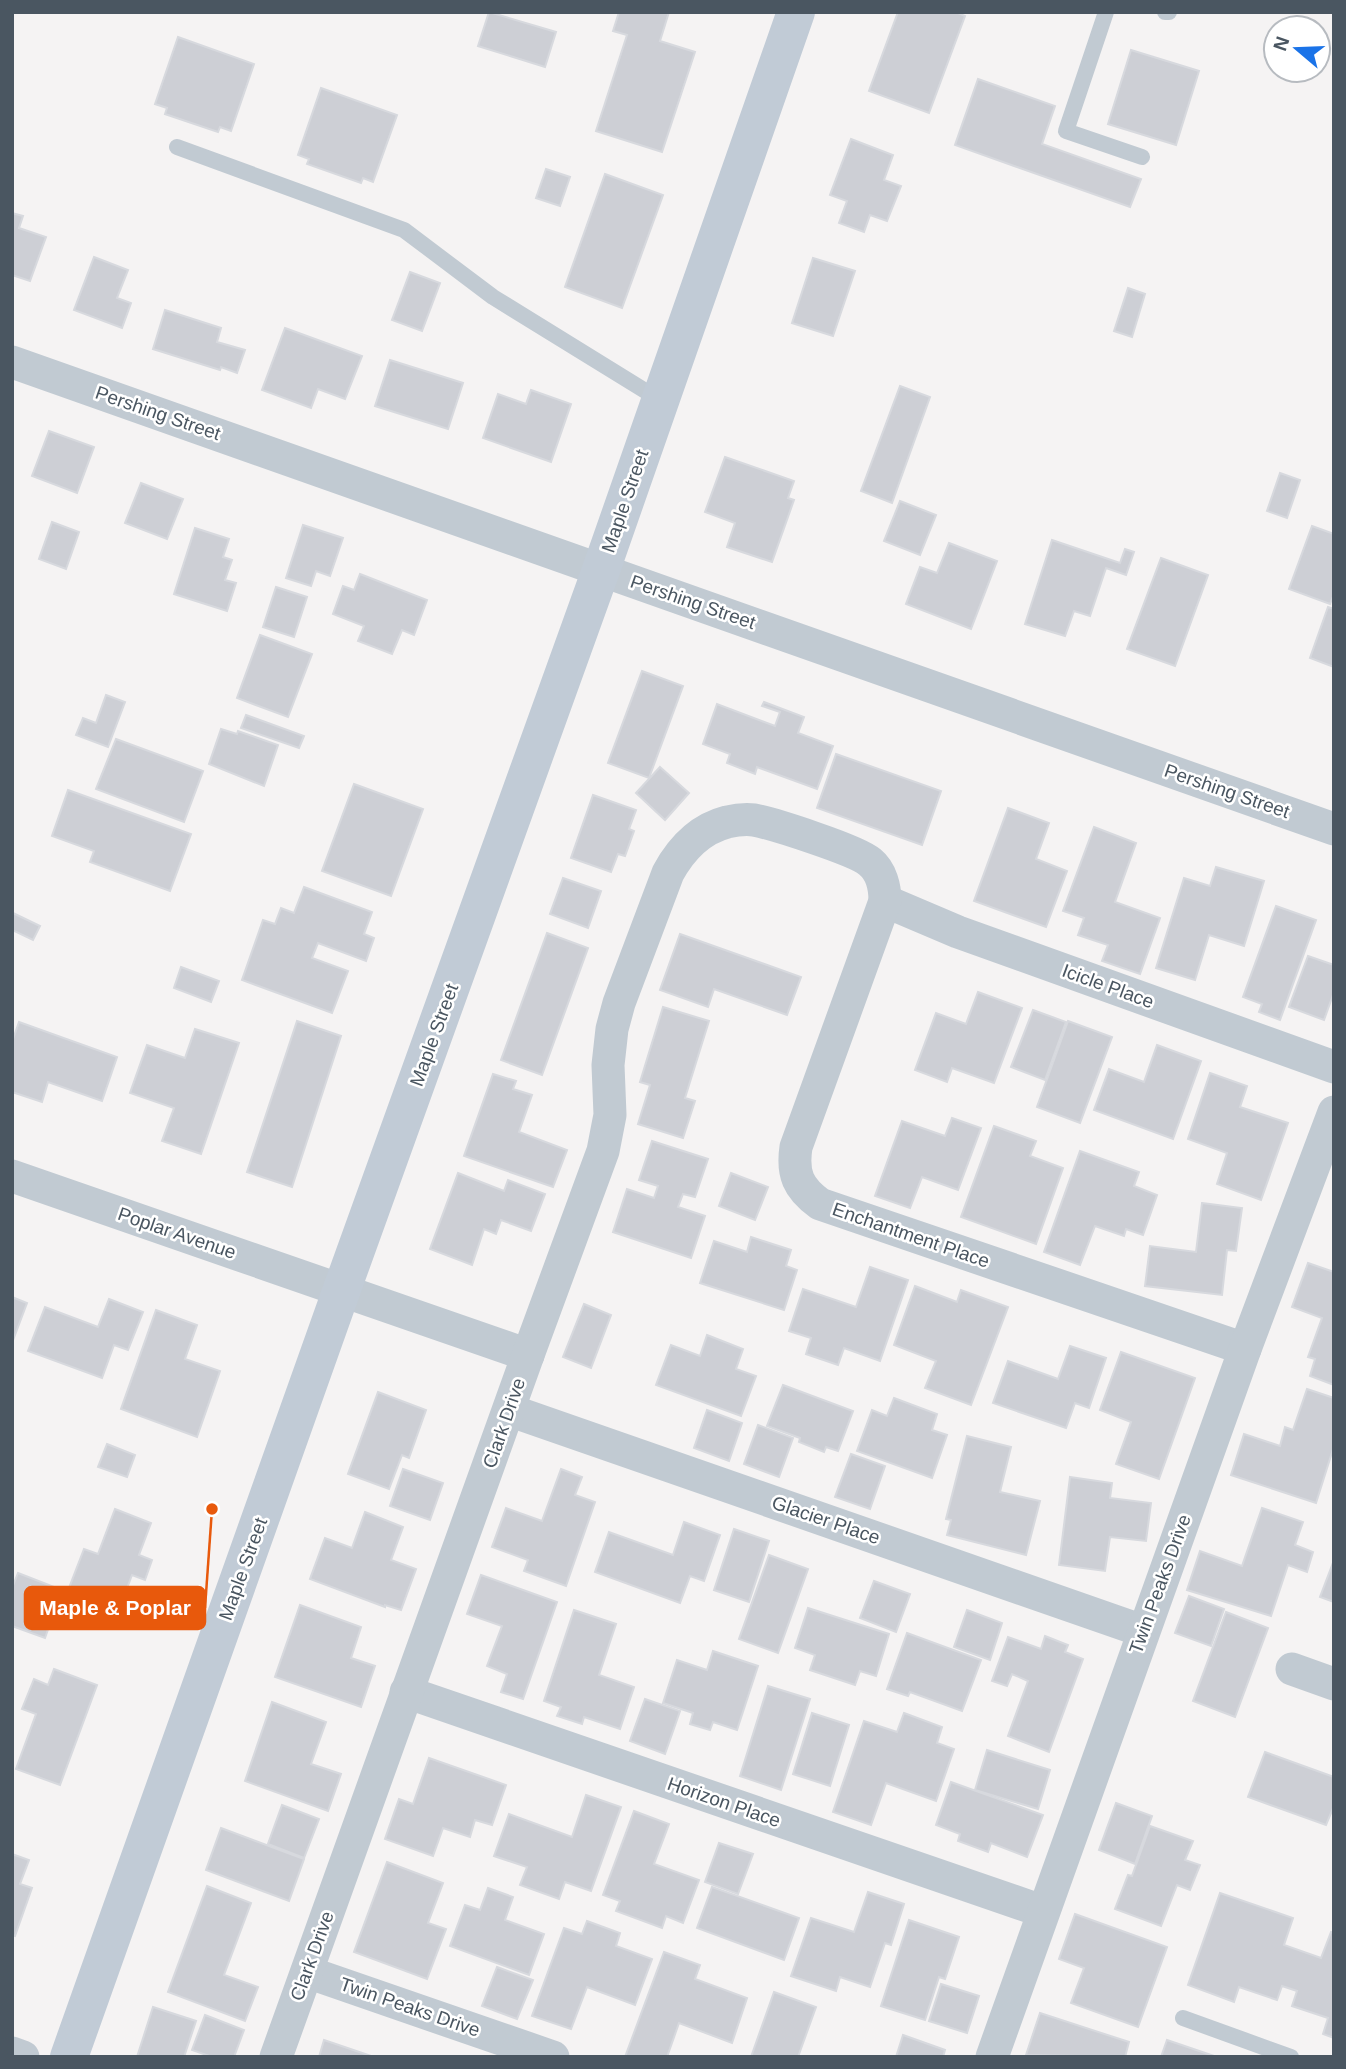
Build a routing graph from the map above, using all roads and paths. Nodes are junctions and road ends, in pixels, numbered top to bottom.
1 (796, 12) edge
2 (1106, 12) edge
3 (177, 147) dead end
4 (1142, 157) dead end
5 (12, 362) edge
6 (660, 400) junction
7 (601, 570) junction
8 (1334, 829) edge
9 (885, 901) junction
10 (1334, 1068) edge
11 (1334, 1112) edge
12 (12, 1176) edge
13 (342, 1289) junction
14 (1245, 1349) junction
15 (527, 1355) junction
16 (509, 1409) junction
17 (1143, 1631) junction
18 (1292, 1669) dead end
19 (1334, 1684) edge
20 (406, 1692) junction
21 (1042, 1911) junction
22 (307, 1972) junction
23 (1183, 2018) dead end
24 (12, 2053) edge
25 (23, 2057) edge
26 (69, 2057) edge
27 (276, 2057) edge
28 (553, 2057) edge
29 (992, 2057) edge
30 (1291, 2057) edge

1 - 6 street, Maple Street
2 - 4 lane
3 - 6 lane
5 - 7 street, Pershing Street
6 - 7 street, Maple Street
7 - 8 street, Pershing Street
7 - 13 street, Maple Street
9 - 10 street, Icicle Place
9 - 14 street, Enchantment Place
9 - 15 street, Clark Drive
11 - 14 street, Twin Peaks Drive
12 - 13 street, Poplar Avenue
13 - 15 street
13 - 26 street, Maple Street
14 - 17 street, Twin Peaks Drive
15 - 16 street, Clark Drive
16 - 17 street, Glacier Place
16 - 20 street, Clark Drive
17 - 21 street, Twin Peaks Drive
18 - 19 street
20 - 21 street, Horizon Place
20 - 22 street, Clark Drive
21 - 29 street, Twin Peaks Drive
22 - 27 street, Clark Drive
22 - 28 street, Twin Peaks Drive
23 - 30 lane
24 - 25 street

